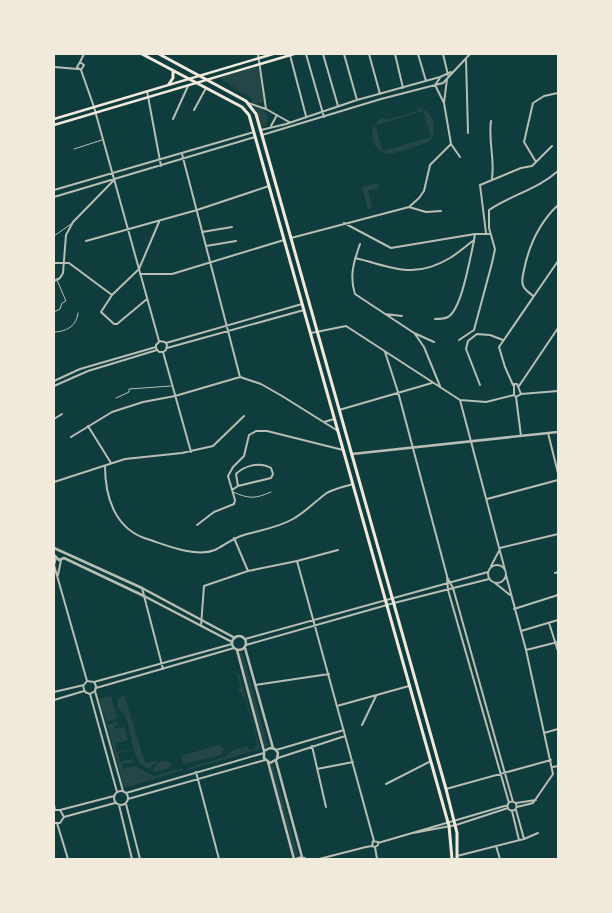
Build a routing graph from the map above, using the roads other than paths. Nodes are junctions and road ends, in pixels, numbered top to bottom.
1 (84, 54) edge
2 (142, 54) edge
3 (159, 54) edge
4 (258, 54) edge
5 (273, 54) edge
6 (294, 54) edge
7 (306, 54) edge
8 (323, 54) edge
9 (344, 54) edge
10 (369, 54) edge
11 (395, 54) edge
12 (418, 54) edge
13 (442, 54) edge
14 (470, 54) edge
15 (290, 55) junction
16 (257, 58) junction
17 (466, 59) junction
18 (80, 62) junction
19 (258, 63) junction
20 (77, 64) junction
21 (54, 67) edge
22 (71, 68) junction
23 (80, 70) junction
24 (456, 70) junction
25 (173, 71) junction
26 (448, 75) junction
27 (200, 76) junction
28 (440, 77) junction
29 (447, 78) junction
30 (188, 79) junction
31 (207, 80) junction
32 (426, 81) junction
33 (197, 83) junction
34 (169, 84) junction
35 (435, 85) junction
36 (188, 86) junction
37 (206, 88) junction
38 (403, 88) junction
39 (147, 91) junction
40 (558, 93) edge
41 (380, 94) junction
42 (149, 97) junction
43 (357, 100) junction
44 (248, 103) junction
45 (444, 103) junction
46 (338, 106) junction
47 (94, 108) junction
48 (266, 108) junction
49 (194, 110) dead end
50 (322, 112) junction
51 (95, 113) junction
52 (277, 115) junction
53 (306, 116) junction
54 (324, 117) junction
55 (54, 119) edge
56 (173, 119) dead end
57 (284, 120) junction
58 (491, 121) dead end
59 (289, 122) junction
60 (286, 124) junction
61 (55, 125) edge
62 (271, 126) junction
63 (285, 128) junction
64 (261, 130) junction
65 (254, 132) junction
66 (468, 133) dead end
67 (262, 135) junction
68 (256, 137) junction
69 (103, 140) junction
70 (451, 144) junction
71 (552, 146) dead end
72 (74, 149) dead end
73 (182, 154) junction
74 (460, 157) dead end
75 (184, 159) junction
76 (160, 160) junction
77 (536, 162) junction
78 (161, 166) junction
79 (558, 171) edge
80 (113, 173) junction
81 (492, 178) junction
82 (114, 179) junction
83 (269, 186) junction
84 (54, 190) edge
85 (54, 197) edge
86 (558, 205) edge
87 (409, 207) junction
88 (197, 210) junction
89 (441, 211) dead end
90 (159, 221) junction
91 (73, 222) junction
92 (344, 223) junction
93 (232, 227) dead end
94 (128, 229) junction
95 (202, 232) junction
96 (475, 234) junction
97 (486, 234) junction
98 (490, 234) junction
99 (54, 236) edge
100 (291, 238) junction
101 (284, 240) junction
102 (474, 240) junction
103 (86, 241) dead end
104 (236, 241) dead end
105 (360, 244) dead end
106 (206, 246) junction
107 (355, 258) junction
108 (558, 261) edge
109 (54, 263) edge
110 (64, 263) junction
111 (210, 263) junction
112 (139, 269) junction
113 (140, 274) junction
114 (57, 280) junction
115 (54, 281) edge
116 (112, 295) junction
117 (533, 296) junction
118 (147, 299) junction
119 (302, 304) junction
120 (304, 310) junction
121 (54, 312) edge
122 (78, 313) dead end
123 (385, 314) junction
124 (402, 316) dead end
125 (435, 319) dead end
126 (228, 326) junction
127 (558, 328) edge
128 (474, 330) junction
129 (229, 331) junction
130 (54, 332) edge
131 (318, 332) junction
132 (414, 333) junction
133 (310, 334) junction
134 (477, 334) junction
135 (459, 340) dead end
136 (503, 340) junction
137 (160, 342) junction
138 (434, 342) dead end
139 (166, 343) junction
140 (156, 347) junction
141 (167, 348) junction
142 (157, 350) junction
143 (163, 352) junction
144 (385, 352) junction
145 (240, 377) junction
146 (425, 377) junction
147 (54, 381) edge
148 (433, 383) junction
149 (425, 384) junction
150 (480, 385) dead end
151 (513, 385) junction
152 (54, 386) edge
153 (172, 386) junction
154 (519, 386) junction
155 (440, 387) junction
156 (558, 391) edge
157 (398, 392) junction
158 (521, 394) junction
159 (514, 395) junction
160 (175, 396) junction
161 (516, 397) junction
162 (116, 398) dead end
163 (460, 400) junction
164 (339, 410) junction
165 (62, 414) dead end
166 (244, 416) dead end
167 (54, 419) edge
168 (334, 419) junction
169 (324, 422) junction
170 (88, 426) junction
171 (338, 431) junction
172 (558, 432) edge
173 (548, 433) junction
174 (521, 436) junction
175 (71, 437) dead end
176 (472, 441) junction
177 (341, 443) junction
178 (413, 448) junction
179 (343, 450) junction
180 (191, 452) junction
181 (352, 454) junction
182 (111, 464) junction
183 (105, 466) junction
184 (558, 473) edge
185 (558, 480) edge
186 (54, 482) edge
187 (352, 484) junction
188 (238, 486) junction
189 (232, 491) junction
190 (271, 492) dead end
191 (487, 498) junction
192 (196, 525) dead end
193 (558, 534) edge
194 (234, 538) junction
195 (54, 548) edge
196 (500, 549) junction
197 (338, 550) dead end
198 (62, 551) junction
199 (55, 556) edge
200 (62, 559) junction
201 (295, 561) junction
202 (490, 567) junction
203 (505, 570) junction
204 (248, 571) junction
205 (488, 572) junction
206 (558, 572) edge
207 (555, 573) dead end
208 (506, 575) junction
209 (58, 576) junction
210 (447, 576) junction
211 (489, 579) junction
212 (451, 582) junction
213 (494, 582) junction
214 (447, 583) junction
215 (142, 588) junction
216 (453, 588) junction
217 (448, 590) junction
218 (510, 595) junction
219 (558, 595) edge
220 (144, 596) junction
221 (392, 598) junction
222 (385, 600) junction
223 (394, 603) junction
224 (386, 606) junction
225 (514, 608) junction
226 (314, 620) junction
227 (558, 620) edge
228 (202, 621) junction
229 (549, 623) junction
230 (202, 626) junction
231 (316, 626) junction
232 (521, 631) junction
233 (234, 638) junction
234 (244, 639) junction
235 (557, 642) edge
236 (232, 643) junction
237 (245, 646) junction
238 (234, 648) junction
239 (237, 650) junction
240 (526, 650) junction
241 (558, 651) edge
242 (161, 664) junction
243 (163, 669) junction
244 (329, 674) junction
245 (87, 681) junction
246 (94, 682) junction
247 (84, 684) junction
248 (255, 684) junction
249 (409, 686) junction
250 (96, 689) junction
251 (84, 691) junction
252 (54, 692) edge
253 (90, 694) junction
254 (376, 696) junction
255 (54, 700) edge
256 (337, 706) junction
257 (362, 725) dead end
258 (558, 729) edge
259 (344, 730) junction
260 (544, 733) junction
261 (345, 735) junction
262 (312, 746) junction
263 (275, 749) junction
264 (264, 752) junction
265 (277, 759) junction
266 (552, 760) junction
267 (266, 761) junction
268 (431, 761) junction
269 (354, 762) junction
270 (558, 766) edge
271 (553, 767) junction
272 (317, 769) junction
273 (196, 772) junction
274 (504, 773) junction
275 (500, 774) junction
276 (197, 780) junction
277 (386, 784) dead end
278 (446, 789) junction
279 (117, 792) junction
280 (125, 792) junction
281 (114, 796) junction
282 (128, 799) junction
283 (537, 799) junction
284 (513, 802) junction
285 (115, 803) junction
286 (516, 803) junction
287 (54, 804) edge
288 (126, 804) junction
289 (119, 805) junction
290 (326, 806) dead end
291 (508, 806) junction
292 (517, 807) junction
293 (55, 810) edge
294 (60, 810) junction
295 (516, 810) junction
296 (512, 811) junction
297 (64, 817) junction
298 (455, 820) junction
299 (54, 822) edge
300 (448, 822) junction
301 (57, 823) junction
302 (456, 825) junction
303 (449, 826) junction
304 (538, 833) dead end
305 (404, 835) junction
306 (134, 837) junction
307 (127, 839) junction
308 (524, 839) junction
309 (374, 840) junction
310 (519, 840) junction
311 (378, 843) junction
312 (372, 846) junction
313 (496, 846) junction
314 (375, 847) junction
315 (302, 857) junction
316 (457, 858) edge
317 (68, 859) edge
318 (132, 859) edge
319 (140, 859) edge
320 (219, 859) edge
321 (295, 859) edge
322 (306, 859) edge
323 (319, 859) edge
324 (376, 859) edge
325 (452, 859) edge
326 (500, 859) edge

1 - 18 street
2 - 25 main road
3 - 27 main road
4 - 16 street
5 - 16 main road
6 - 15 main road
7 - 50 street
8 - 46 street
9 - 43 street
10 - 41 street
11 - 38 street
12 - 32 street
13 - 26 street
14 - 17 street
15 - 19 main road
15 - 53 street
16 - 19 street
16 - 27 main road
17 - 24 street
17 - 66 street
18 - 20 street
18 - 23 street
19 - 31 main road
19 - 48 street
20 - 22 street
20 - 23 street
21 - 22 street
22 - 23 street
23 - 47 street
24 - 26 street
24 - 29 street
25 - 30 main road
25 - 34 main road
26 - 28 street
27 - 30 main road
27 - 31 main road
28 - 32 street
28 - 35 street
29 - 35 street
29 - 45 street
30 - 33 main road
30 - 34 main road
31 - 33 main road
31 - 44 main road
32 - 38 street
33 - 36 main road
33 - 37 main road
34 - 39 main road
35 - 45 street
35 - 54 street
36 - 42 main road
36 - 56 street
37 - 49 street
37 - 65 main road
38 - 41 street
39 - 42 street
39 - 47 main road
40 - 77 street
41 - 43 street
42 - 51 main road
42 - 76 street
43 - 46 street
44 - 48 street
44 - 64 main road
45 - 70 street
46 - 50 street
47 - 51 street
47 - 55 main road
48 - 52 street
50 - 53 street
50 - 54 street
51 - 61 main road
51 - 69 street
52 - 57 street
52 - 62 street
53 - 59 street
54 - 63 street
55 - 61 main road
57 - 59 street
57 - 60 street
58 - 81 street
59 - 60 street
60 - 62 street
60 - 63 street
62 - 64 street
63 - 67 street
64 - 65 main road
64 - 67 main road
65 - 68 main road
65 - 73 street
67 - 68 main road
67 - 100 main road
68 - 75 street
68 - 83 main road
69 - 72 lane
69 - 80 street
70 - 74 street
70 - 87 street
71 - 77 street
73 - 75 street
73 - 76 street
75 - 78 street
75 - 88 street
76 - 78 street
76 - 80 street
77 - 81 street
78 - 82 street
79 - 98 street
80 - 82 street
80 - 84 street
81 - 97 street
82 - 85 street
82 - 91 street
82 - 94 street
83 - 88 street
83 - 101 main road
86 - 117 street
87 - 89 street
87 - 92 street
88 - 90 street
88 - 95 street
90 - 94 street
90 - 112 street
91 - 99 lane
91 - 110 street
92 - 96 street
92 - 100 street
93 - 95 street
94 - 103 street
94 - 112 street
95 - 106 street
96 - 97 street
96 - 102 street
97 - 98 street
98 - 128 street
100 - 131 main road
101 - 111 street
101 - 119 main road
102 - 107 street
102 - 125 street
104 - 106 street
105 - 107 street
106 - 111 street
107 - 123 street
108 - 117 street
109 - 110 street
110 - 114 street
110 - 116 street
111 - 113 street
111 - 126 street
112 - 113 street
112 - 116 street
113 - 118 street
114 - 115 street
114 - 121 lane
116 - 118 street
117 - 136 street
118 - 137 street
119 - 120 main road
119 - 126 street
120 - 129 street
120 - 133 main road
122 - 130 lane
123 - 124 street
123 - 132 street
126 - 129 street
126 - 139 street
127 - 154 street
128 - 134 street
128 - 135 street
129 - 141 street
129 - 145 street
131 - 133 street
131 - 144 street
131 - 164 main road
132 - 138 street
132 - 155 street
133 - 168 main road
134 - 136 street
134 - 150 street
136 - 151 street
137 - 139 street
137 - 140 street
139 - 141 street
140 - 142 street
140 - 147 street
141 - 143 street
142 - 143 street
142 - 152 street
143 - 153 street
144 - 146 street
144 - 157 street
145 - 160 street
145 - 169 street
146 - 148 street
146 - 149 street
148 - 149 street
148 - 155 street
149 - 157 street
151 - 154 street
151 - 159 street
153 - 160 street
153 - 162 lane
154 - 158 street
155 - 163 street
156 - 158 street
157 - 164 street
157 - 178 street
158 - 161 street
159 - 161 street
159 - 163 street
160 - 170 street
160 - 180 street
161 - 174 street
163 - 176 street
164 - 181 main road
165 - 167 street
166 - 180 street
168 - 169 street
168 - 171 main road
169 - 171 street
170 - 175 street
170 - 182 street
171 - 177 main road
172 - 173 street
173 - 174 street
173 - 184 street
174 - 176 street
176 - 178 street
176 - 191 street
177 - 179 main road
177 - 181 main road
178 - 181 street
178 - 210 street
179 - 187 main road
179 - 189 street
180 - 182 street
181 - 221 main road
182 - 183 street
183 - 186 street
183 - 194 street
185 - 191 street
187 - 194 street
187 - 222 main road
188 - 188 street
188 - 189 street
189 - 190 lane
189 - 192 street
191 - 196 street
193 - 196 street
194 - 204 street
195 - 198 street
196 - 202 street
196 - 203 street
197 - 201 street
198 - 199 street
198 - 200 street
198 - 215 street
199 - 200 street
199 - 209 street
200 - 209 street
200 - 220 street
201 - 204 street
201 - 226 street
202 - 203 street
202 - 205 street
203 - 208 street
204 - 228 street
205 - 211 street
205 - 212 street
206 - 207 street
208 - 213 street
208 - 218 street
209 - 245 street
210 - 212 street
210 - 214 street
211 - 213 street
211 - 216 street
212 - 214 street
212 - 216 street
213 - 218 street
214 - 217 street
214 - 221 street
215 - 220 street
215 - 228 street
216 - 217 street
216 - 274 street
217 - 223 street
217 - 275 street
218 - 225 street
219 - 225 street
220 - 230 street
220 - 242 street
221 - 222 street
221 - 223 main road
222 - 224 main road
222 - 226 street
223 - 224 street
223 - 278 main road
224 - 231 street
224 - 249 main road
225 - 232 street
226 - 231 street
226 - 234 street
227 - 229 street
228 - 230 street
228 - 233 street
229 - 232 street
229 - 235 street
230 - 236 street
231 - 237 street
231 - 244 street
232 - 240 street
233 - 234 street
233 - 236 street
234 - 237 street
235 - 240 street
235 - 241 street
236 - 238 street
236 - 242 street
237 - 239 street
237 - 248 street
238 - 239 street
238 - 243 street
239 - 264 street
240 - 260 street
242 - 243 street
242 - 246 street
243 - 250 street
244 - 248 street
244 - 256 street
245 - 246 street
245 - 247 street
246 - 250 street
247 - 251 street
247 - 252 street
248 - 263 street
249 - 254 street
249 - 268 main road
250 - 253 street
250 - 280 street
251 - 253 street
251 - 255 street
253 - 279 street
254 - 256 street
254 - 257 street
256 - 259 street
258 - 260 street
259 - 261 street
259 - 263 street
260 - 266 street
261 - 262 street
261 - 269 street
262 - 265 street
262 - 272 street
263 - 264 street
263 - 265 street
264 - 267 street
264 - 273 street
265 - 267 street
265 - 315 street
266 - 271 street
266 - 274 street
267 - 276 street
267 - 321 street
268 - 277 street
268 - 300 main road
269 - 272 street
269 - 309 street
270 - 271 street
271 - 283 street
272 - 290 street
273 - 276 street
273 - 280 street
274 - 275 street
274 - 284 street
275 - 278 street
275 - 291 street
276 - 282 street
276 - 320 street
278 - 298 main road
279 - 280 street
279 - 281 street
280 - 282 street
281 - 285 street
281 - 294 street
282 - 288 street
283 - 286 street
283 - 292 street
284 - 286 street
284 - 291 street
285 - 289 street
285 - 297 street
286 - 292 street
287 - 293 street
288 - 289 street
288 - 306 street
289 - 307 street
291 - 296 street
291 - 298 street
291 - 302 street
292 - 295 street
293 - 294 street
294 - 297 street
295 - 296 street
295 - 308 street
296 - 310 street
297 - 301 street
298 - 300 street
298 - 302 main road
299 - 301 street
300 - 303 main road
300 - 305 street
301 - 317 street
302 - 303 street
302 - 316 main road
303 - 305 street
303 - 325 main road
304 - 308 street
305 - 311 street
306 - 307 street
306 - 319 street
307 - 318 street
308 - 310 street
309 - 311 street
309 - 312 street
310 - 313 street
311 - 314 street
312 - 314 street
312 - 323 street
313 - 316 street
313 - 326 street
314 - 324 street
315 - 321 street
315 - 322 street

